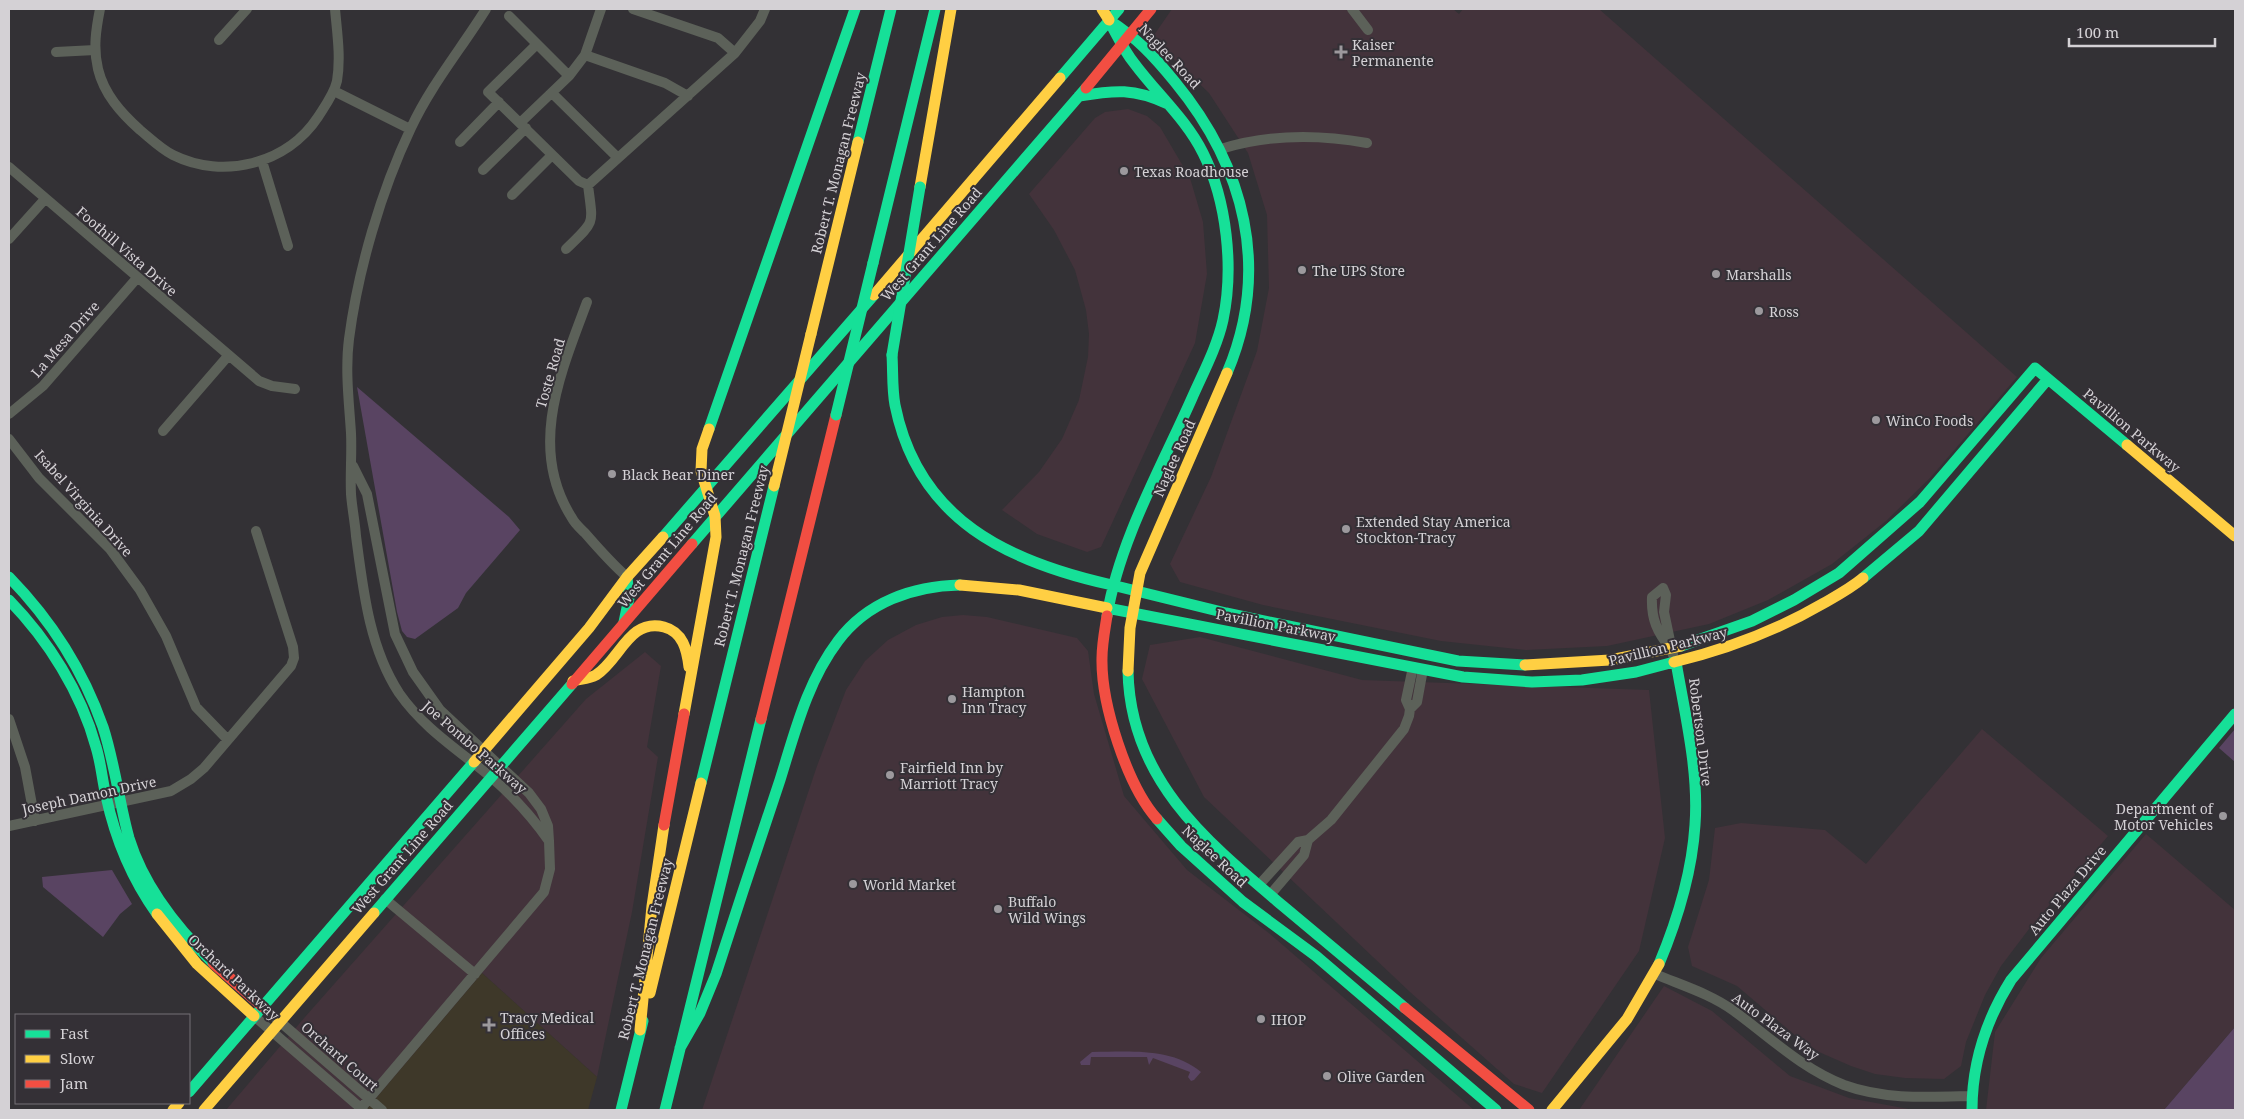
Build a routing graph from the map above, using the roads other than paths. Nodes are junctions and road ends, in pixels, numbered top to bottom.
1 (100, 9) edge
2 (247, 9) edge
3 (335, 9) edge
4 (486, 9) edge
5 (601, 9) edge
6 (633, 9) edge
7 (765, 9) edge
8 (855, 9) edge
9 (891, 9) edge
10 (934, 9) edge
11 (951, 9) edge
12 (1102, 9) edge
13 (1119, 9) edge
14 (1151, 9) edge
15 (1352, 9) edge
16 (509, 16) dead end
17 (1108, 20) junction
18 (1368, 30) dead end
19 (1131, 34) junction
20 (219, 40) dead end
21 (537, 44) junction
22 (1122, 46) junction
23 (95, 50) junction
24 (56, 52) dead end
25 (736, 53) junction
26 (585, 55) junction
27 (569, 76) junction
28 (334, 91) junction
29 (552, 93) junction
30 (688, 96) junction
31 (1079, 96) junction
32 (499, 102) junction
33 (1168, 104) junction
34 (523, 125) junction
35 (410, 129) junction
36 (460, 142) dead end
37 (1367, 143) dead end
38 (1221, 149) junction
39 (552, 155) junction
40 (618, 158) junction
41 (262, 161) junction
42 (9, 167) edge
43 (483, 170) dead end
44 (588, 185) junction
45 (512, 195) dead end
46 (45, 198) junction
47 (9, 239) edge
48 (288, 246) dead end
49 (566, 249) dead end
50 (137, 278) junction
51 (587, 302) dead end
52 (228, 356) junction
53 (2048, 379) junction
54 (295, 388) dead end
55 (9, 414) edge
56 (163, 431) dead end
57 (9, 439) edge
58 (352, 465) junction
59 (706, 488) junction
60 (715, 516) junction
61 (256, 531) dead end
62 (2235, 536) edge
63 (9, 577) edge
64 (627, 577) junction
65 (1112, 585) junction
66 (1135, 591) junction
67 (9, 600) edge
68 (1107, 608) junction
69 (1131, 612) junction
70 (624, 623) junction
71 (1671, 649) junction
72 (1676, 662) junction
73 (1418, 668) junction
74 (690, 675) junction
75 (573, 681) junction
76 (2235, 714) edge
77 (9, 719) edge
78 (228, 740) junction
79 (484, 750) junction
80 (472, 764) junction
81 (500, 766) junction
82 (491, 778) junction
83 (114, 804) junction
84 (35, 821) junction
85 (9, 826) edge
86 (549, 840) junction
87 (1308, 840) junction
88 (1259, 885) junction
89 (1270, 895) junction
90 (385, 899) junction
91 (475, 974) junction
92 (1655, 974) junction
93 (263, 1007) junction
94 (254, 1016) junction
95 (280, 1022) junction
96 (640, 1030) junction
97 (271, 1032) junction
98 (680, 1048) junction
99 (190, 1091) edge
100 (1972, 1096) junction
101 (369, 1099) junction
102 (362, 1109) edge
103 (204, 1110) edge
104 (382, 1110) edge
105 (621, 1110) edge
106 (665, 1110) edge
107 (1496, 1110) edge
108 (1529, 1110) edge
109 (1552, 1110) edge
110 (1972, 1110) edge

1 - 23 street
2 - 20 street
3 - 28 street
4 - 35 street, Joe Pombo Parkway
5 - 26 street
6 - 25 street
7 - 25 street
8 - 59 main road
9 - 96 main road, Robert T. Monagan Freeway, bridge
10 - 98 main road, bridge
11 - 65 main road, Pavillion Parkway, bridge
12 - 17 main road
13 - 17 main road, West Grant Line Road
14 - 19 main road, West Grant Line Road
15 - 18 street
16 - 21 street
17 - 19 main road, Naglee Road
17 - 22 main road, Naglee Road
17 - 59 main road, West Grant Line Road
19 - 22 main road, West Grant Line Road
19 - 38 main road, Naglee Road
21 - 27 street
21 - 32 street
22 - 31 main road, West Grant Line Road
22 - 33 main road, Naglee Road
23 - 24 street
23 - 41 street
25 - 30 street
26 - 27 street
26 - 30 street
27 - 29 street
28 - 35 street
28 - 41 street
29 - 34 street
29 - 40 street
30 - 40 street
31 - 33 main road
31 - 60 main road, West Grant Line Road
32 - 34 street
32 - 36 street
33 - 65 main road, Naglee Road
34 - 39 street
34 - 43 street
35 - 58 street, Joe Pombo Parkway
37 - 38 street
38 - 66 main road, Naglee Road
39 - 44 street
39 - 45 street
40 - 44 street
41 - 48 street
42 - 46 street, Foothill Vista Drive
44 - 49 street
46 - 47 street
46 - 50 street, Foothill Vista Drive
50 - 52 street, Foothill Vista Drive
50 - 55 street, La Mesa Drive
51 - 64 street, Toste Road
52 - 54 street, Foothill Vista Drive
52 - 56 street
53 - 62 main road, Pavillion Parkway
53 - 71 main road, Pavillion Parkway
53 - 72 main road, Pavillion Parkway
57 - 78 street, Isabel Virginia Drive
58 - 79 street, Joe Pombo Parkway
58 - 80 street, Joe Pombo Parkway
59 - 60 main road
59 - 64 main road, West Grant Line Road
60 - 70 main road, West Grant Line Road
60 - 74 main road
61 - 78 street, Joseph Damon Drive
63 - 83 main road, Orchard Parkway
64 - 70 main road
64 - 79 main road, West Grant Line Road
65 - 66 main road, Pavillion Parkway
65 - 68 main road, Naglee Road
66 - 69 main road, Naglee Road
66 - 71 main road, Pavillion Parkway
67 - 83 main road, Orchard Parkway
68 - 69 main road, Pavillion Parkway
68 - 98 main road, Pavillion Parkway
68 - 107 main road, Naglee Road
69 - 73 main road, Pavillion Parkway
69 - 88 main road, Naglee Road
70 - 75 main road, West Grant Line Road
71 - 71 street, Robertson Drive
71 - 72 street, Robertson Drive
72 - 73 main road, Pavillion Parkway
72 - 92 main road, Robertson Drive
73 - 87 street
74 - 75 main road
74 - 96 main road
75 - 81 main road, West Grant Line Road
76 - 100 main road, Auto Plaza Drive
77 - 84 street
78 - 83 street, Joseph Damon Drive
79 - 80 main road, West Grant Line Road
79 - 81 street, Joe Pombo Parkway
80 - 82 street, Joe Pombo Parkway
80 - 93 main road, West Grant Line Road
81 - 82 main road, West Grant Line Road
81 - 86 street, Joe Pombo Parkway
82 - 86 street, Joe Pombo Parkway
82 - 90 main road, West Grant Line Road
83 - 84 street, Joseph Damon Drive
83 - 93 main road, Orchard Parkway
83 - 94 main road, Orchard Parkway
84 - 85 street, Joseph Damon Drive
86 - 91 street, Joe Pombo Parkway
87 - 88 street
87 - 89 street
88 - 89 main road, Naglee Road
89 - 108 main road, Naglee Road
90 - 91 street
90 - 95 main road, West Grant Line Road
91 - 101 street, Joe Pombo Parkway
92 - 100 street, Auto Plaza Way
92 - 109 main road, Robertson Drive
93 - 94 main road, West Grant Line Road
93 - 95 street, Orchard Parkway
94 - 97 street, Orchard Parkway
94 - 99 main road, West Grant Line Road
95 - 97 main road, West Grant Line Road
95 - 101 street, Orchard Court
96 - 105 main road, Robert T. Monagan Freeway
97 - 102 street, Orchard Parkway
97 - 103 main road, West Grant Line Road
98 - 106 main road
100 - 110 main road, Auto Plaza Drive
101 - 102 street, Joe Pombo Parkway
101 - 104 street, Orchard Court

